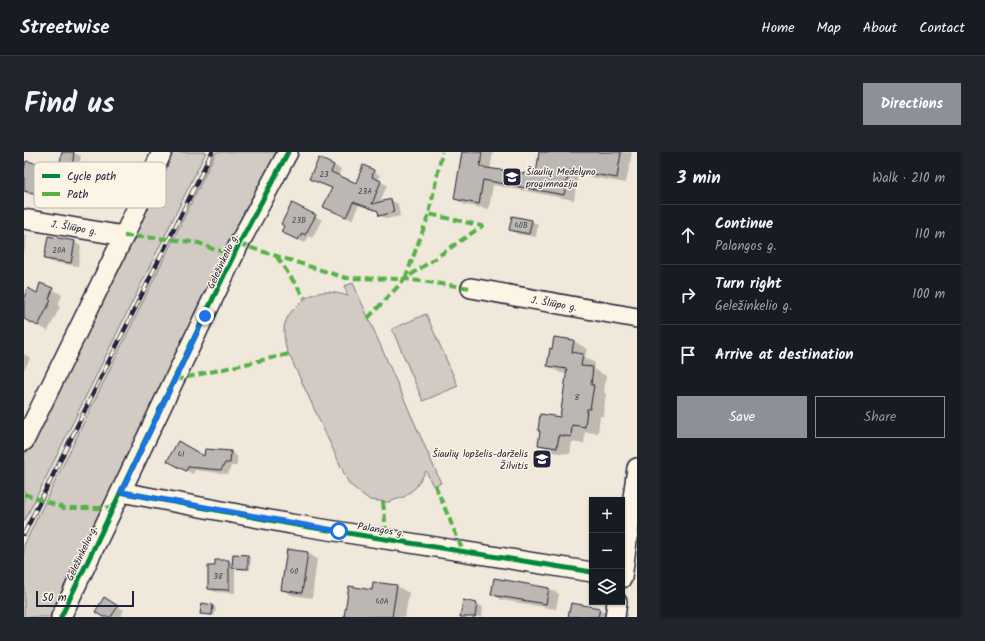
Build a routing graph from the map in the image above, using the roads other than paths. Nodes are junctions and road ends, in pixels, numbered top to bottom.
1 (162, 152) edge
2 (288, 152) edge
3 (157, 162) edge
4 (137, 208) edge
5 (24, 218) edge
6 (124, 236) junction
7 (471, 288) dead end
8 (637, 318) edge
9 (24, 440) edge
10 (637, 468) edge
11 (121, 492) junction
12 (623, 569) edge
13 (589, 572) edge
14 (625, 577) edge
15 (637, 579) edge
16 (617, 605) edge
17 (60, 617) edge
18 (615, 617) edge

1 - 3 street
2 - 11 street, Geležinkelio g.
4 - 6 street
5 - 6 street, J. Šliūpo g.
6 - 9 street
7 - 8 street, J. Šliūpo g.
10 - 12 street
11 - 13 street, Palangos g.
11 - 17 street, Geležinkelio g.
14 - 15 street
16 - 18 street

